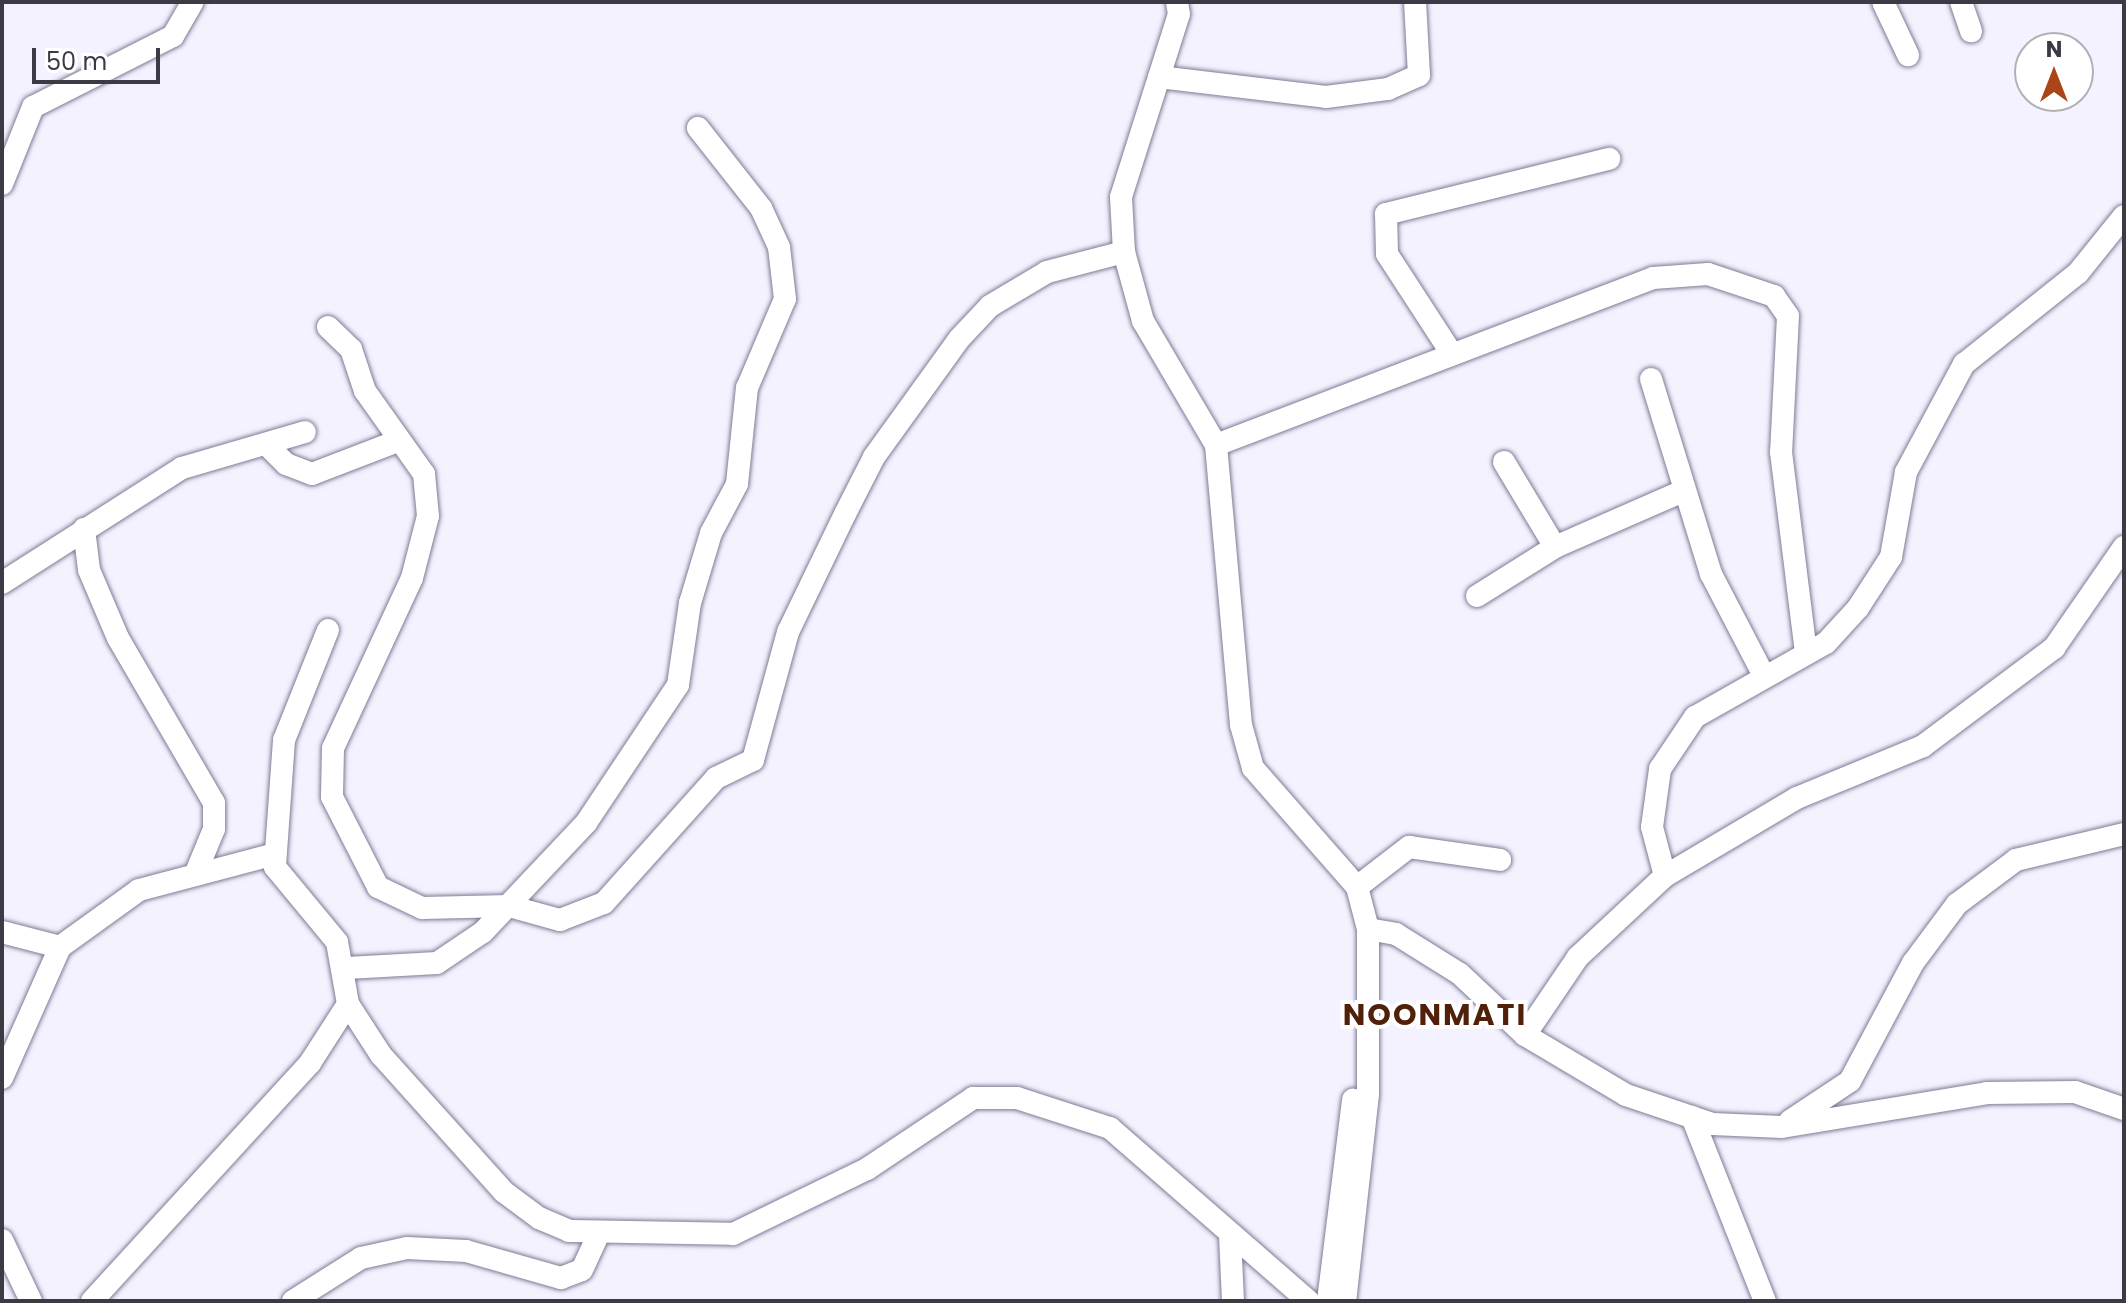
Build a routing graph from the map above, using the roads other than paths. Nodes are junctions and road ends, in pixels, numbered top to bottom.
1 (193, 2) edge
2 (1177, 2) edge
3 (1415, 2) edge
4 (1883, 2) edge
5 (1961, 2) edge
6 (1971, 31) dead end
7 (1908, 55) dead end
8 (1159, 77) junction
9 (698, 128) dead end
10 (1609, 159) dead end
11 (2, 184) edge
12 (2124, 216) edge
13 (1124, 252) junction
14 (328, 327) dead end
15 (1452, 354) junction
16 (1651, 379) dead end
17 (305, 432) dead end
18 (400, 440) junction
19 (266, 444) junction
20 (1216, 445) junction
21 (1504, 462) dead end
22 (1681, 492) junction
23 (84, 529) junction
24 (1555, 547) junction
25 (2124, 547) edge
26 (2, 583) edge
27 (1477, 596) dead end
28 (328, 630) dead end
29 (1806, 653) junction
30 (1763, 674) junction
31 (2124, 834) edge
32 (275, 854) junction
33 (1500, 860) dead end
34 (197, 870) junction
35 (1665, 876) junction
36 (1357, 887) junction
37 (509, 906) junction
38 (1368, 929) junction
39 (2, 932) edge
40 (60, 947) junction
41 (347, 968) junction
42 (348, 1004) junction
43 (1525, 1035) junction
44 (1366, 1052) junction
45 (2, 1078) edge
46 (2124, 1109) edge
47 (1692, 1117) junction
48 (1782, 1127) junction
49 (599, 1233) junction
50 (1230, 1235) junction
51 (2, 1240) edge
52 (31, 1301) edge
53 (92, 1301) edge
54 (293, 1301) edge
55 (1233, 1301) edge
56 (1308, 1301) edge
57 (1328, 1301) edge
58 (1345, 1301) edge
59 (1765, 1301) edge

1 - 11 street
2 - 8 street
3 - 8 street
4 - 7 street
5 - 6 street
8 - 13 street
9 - 37 street
10 - 15 street
12 - 29 street
13 - 20 street
13 - 37 street
14 - 18 street
15 - 20 street
15 - 29 street
16 - 22 street
17 - 19 street
18 - 19 street
18 - 37 street
19 - 23 street
20 - 36 street
21 - 24 street
22 - 24 street
22 - 30 street
23 - 26 street
23 - 34 street
24 - 27 street
25 - 35 street
28 - 32 street
29 - 30 street
30 - 35 street
31 - 48 street
32 - 34 street
32 - 41 street
33 - 36 street
34 - 40 street
35 - 43 street
36 - 38 street
37 - 41 street
38 - 43 street
38 - 44 street
39 - 40 street
40 - 45 street
41 - 42 street
42 - 49 street
42 - 53 street
43 - 47 street
44 - 57 street
44 - 58 street
46 - 48 street
47 - 48 street
47 - 59 street
49 - 50 street
49 - 54 street
50 - 55 street
50 - 56 street
51 - 52 street

